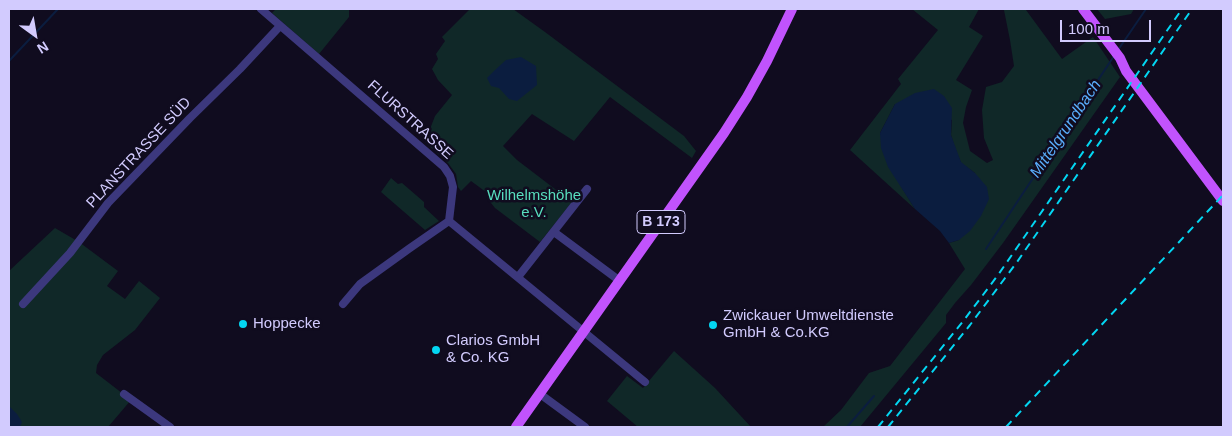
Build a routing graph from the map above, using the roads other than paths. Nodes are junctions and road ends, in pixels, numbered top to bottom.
1 (261, 9) edge
2 (792, 9) edge
3 (1076, 9) edge
4 (1084, 9) edge
5 (280, 26) junction
6 (1114, 54) junction
7 (587, 190) dead end
8 (1223, 201) edge
9 (450, 221) junction
10 (554, 232) junction
11 (518, 277) junction
12 (620, 281) junction
13 (23, 304) dead end
14 (343, 304) dead end
15 (584, 332) junction
16 (645, 382) dead end
17 (124, 394) dead end
18 (540, 394) junction
19 (170, 427) edge
20 (516, 427) edge
21 (585, 427) edge

1 - 5 street, FLURSTRASSE
2 - 12 main road, B 173
3 - 6 main road
4 - 6 main road
5 - 9 street, FLURSTRASSE
5 - 13 street, PLANSTRASSE SÜD
6 - 8 main road
7 - 10 street
9 - 11 street
9 - 14 street
10 - 11 street
10 - 12 street
11 - 15 street
12 - 15 main road, B 173
15 - 16 street
15 - 18 main road, B 173
17 - 19 street
18 - 20 main road, B 173
18 - 21 street

